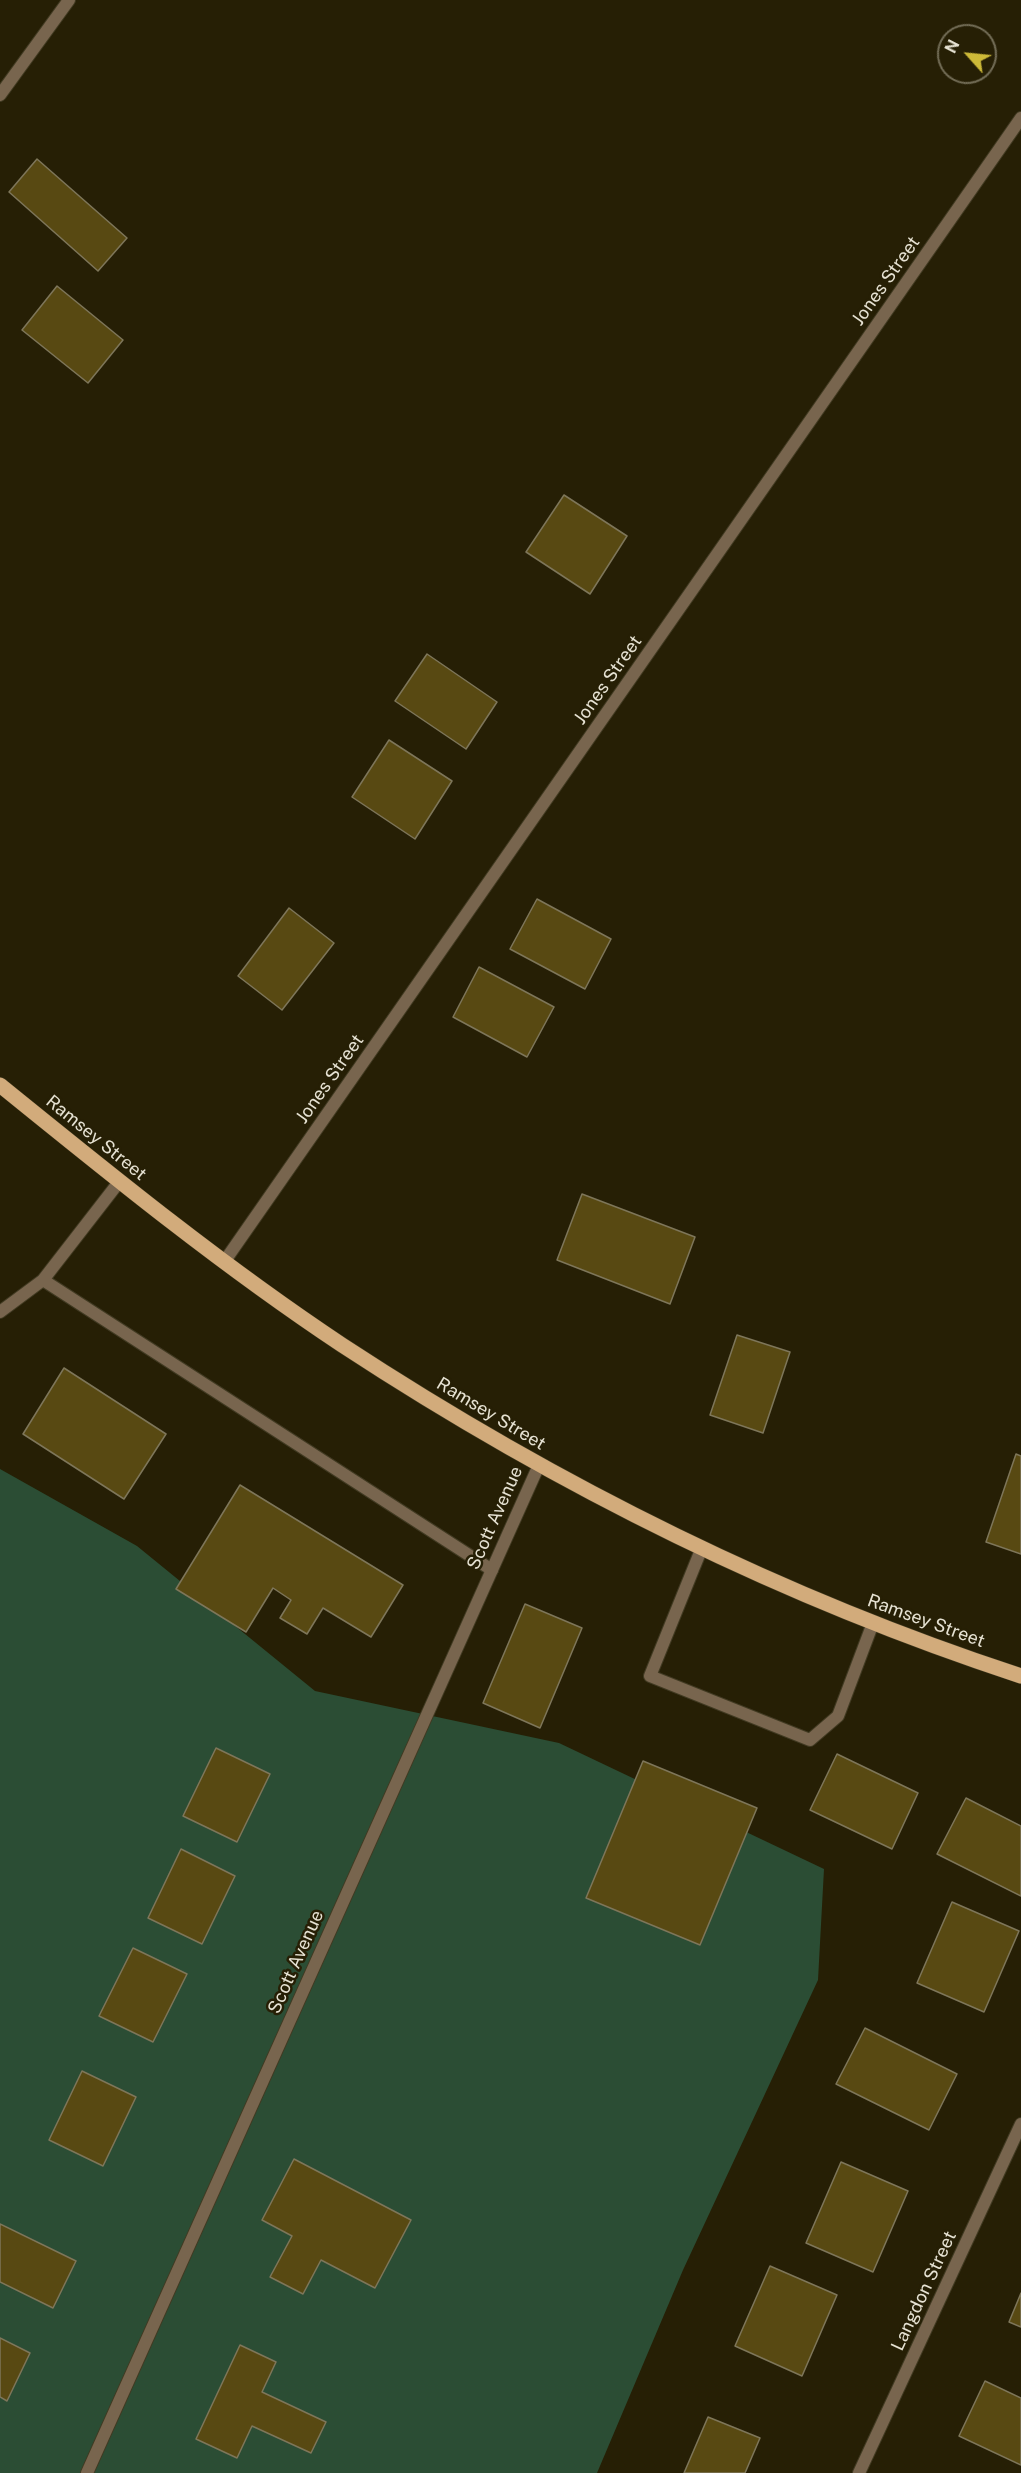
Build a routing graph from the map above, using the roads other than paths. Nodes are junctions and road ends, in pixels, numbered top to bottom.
1 (69, 0) edge
2 (0, 95) edge
3 (1021, 118) edge
4 (0, 1085) edge
5 (119, 1182) junction
6 (224, 1262) junction
7 (43, 1280) junction
8 (0, 1312) edge
9 (539, 1465) junction
10 (701, 1550) junction
11 (492, 1569) junction
12 (873, 1623) junction
13 (1021, 1676) edge
14 (1021, 2124) edge
15 (87, 2473) edge
16 (859, 2473) edge

1 - 2 street
3 - 6 street, Jones Street
4 - 5 main road, Ramsey Street
5 - 6 main road, Ramsey Street
5 - 7 street
6 - 9 main road, Ramsey Street
7 - 8 street
7 - 11 street
9 - 10 main road, Ramsey Street
9 - 11 street, Scott Avenue
10 - 12 main road, Ramsey Street
10 - 12 street
11 - 15 street, Scott Avenue
12 - 13 main road, Ramsey Street
14 - 16 street, Langdon Street

